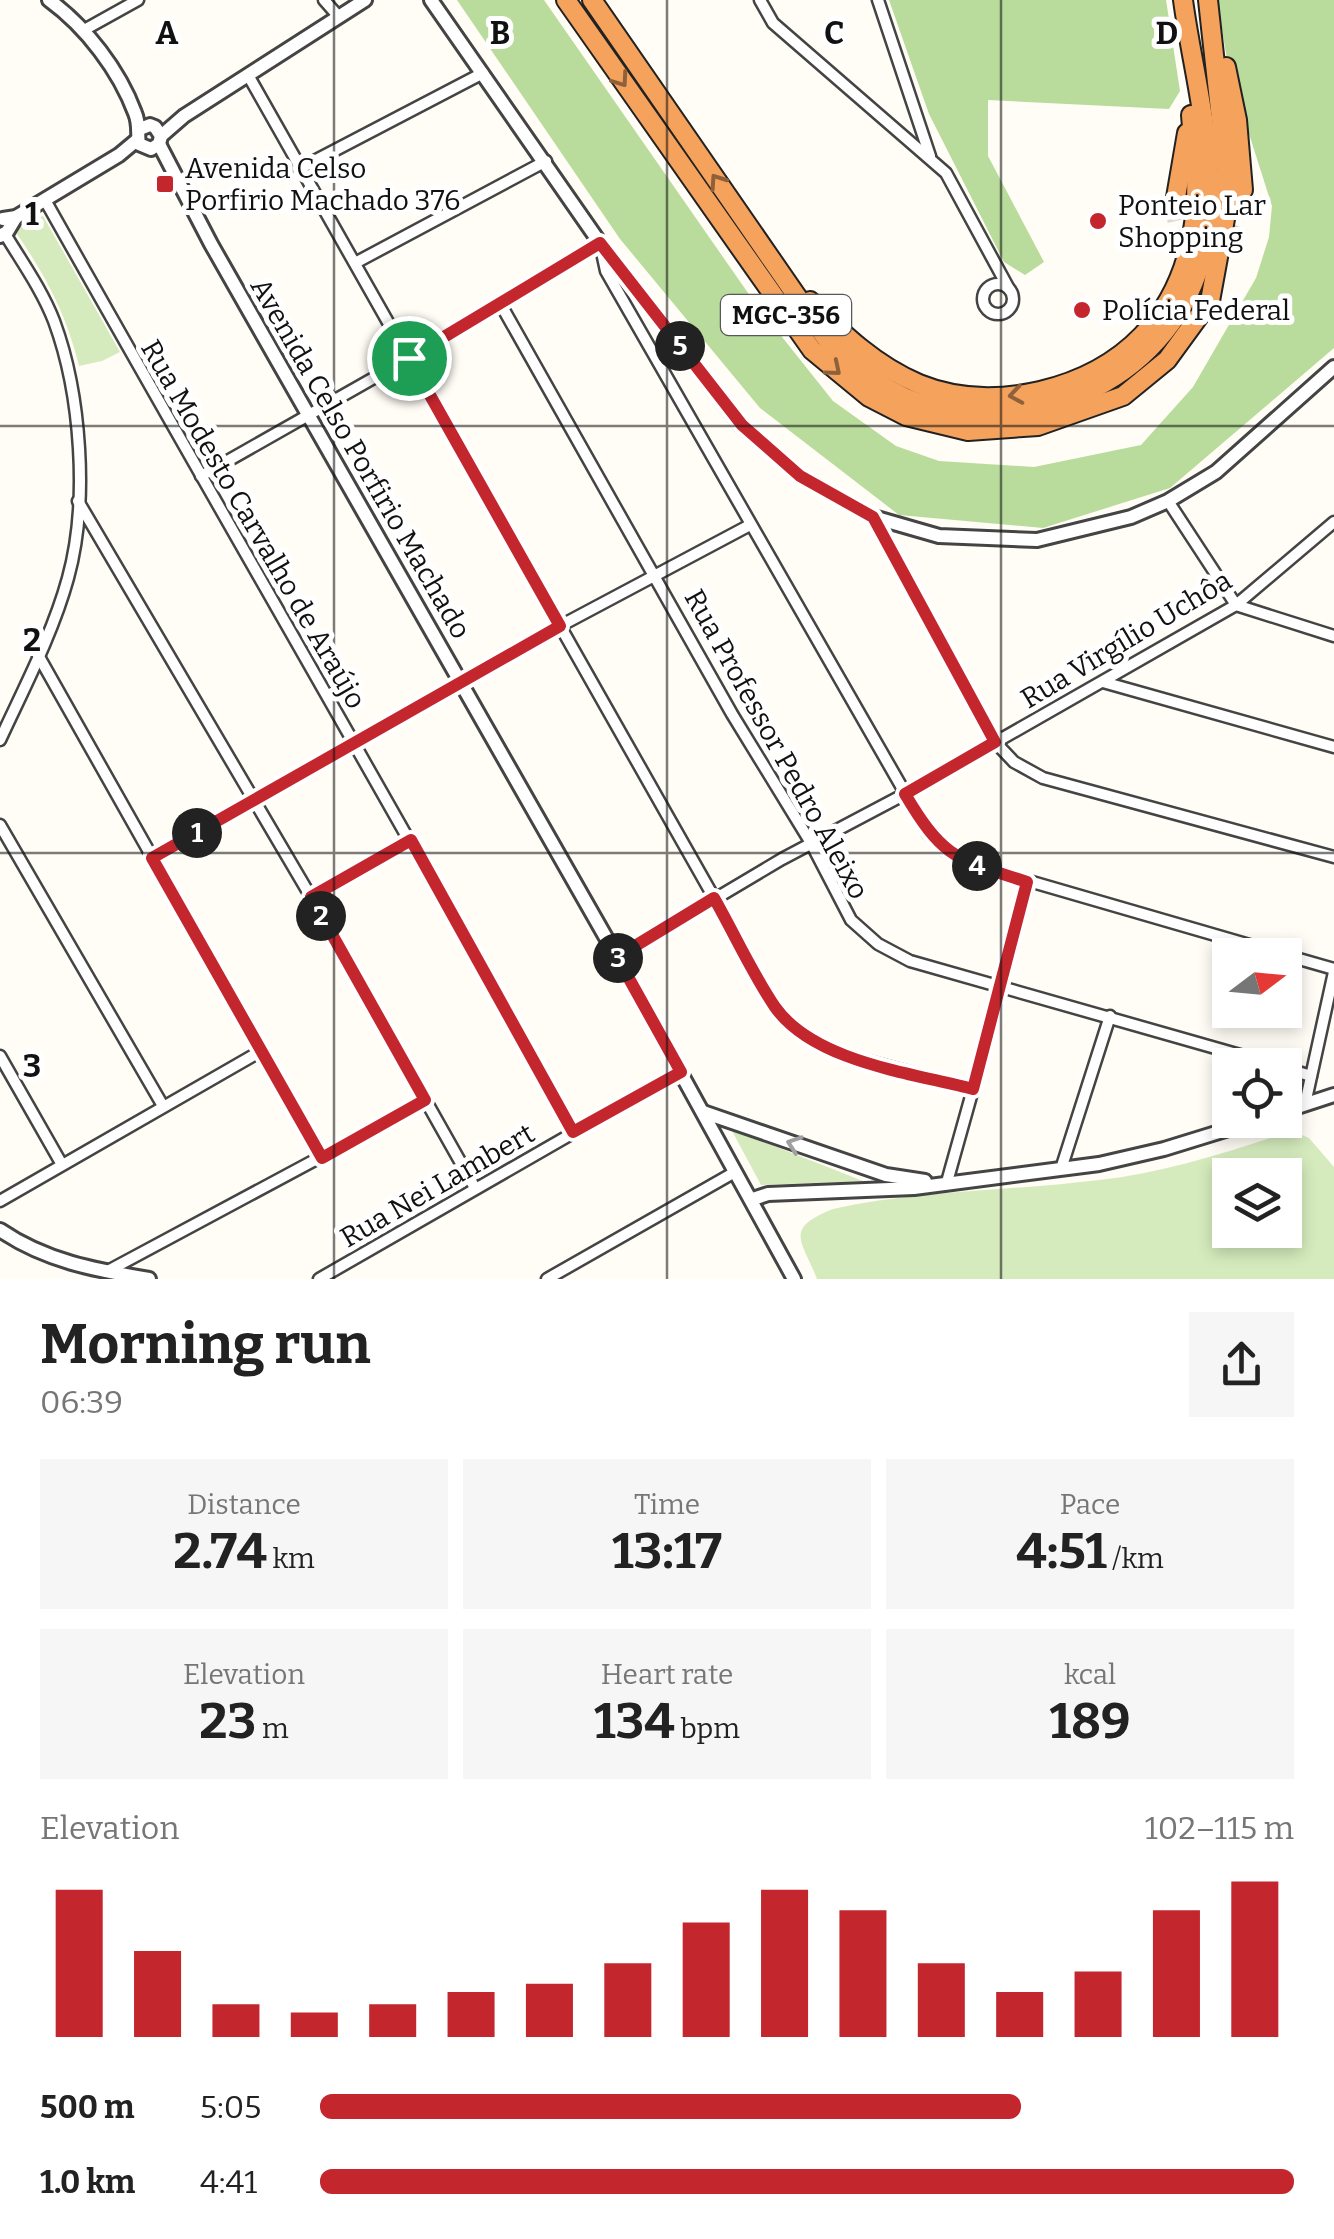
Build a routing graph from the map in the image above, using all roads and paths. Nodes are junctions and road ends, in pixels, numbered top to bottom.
1 (49, 0) edge
2 (138, 0) edge
3 (324, 0) edge
4 (365, 0) edge
5 (431, 0) edge
6 (566, 0) edge
7 (592, 0) edge
8 (600, 0) edge
9 (760, 0) edge
10 (878, 0) edge
11 (1184, 0) edge
12 (1208, 0) edge
13 (339, 17) junction
14 (84, 30) junction
15 (1189, 44) junction
16 (630, 53) junction
17 (484, 73) junction
18 (248, 75) junction
19 (1191, 118) junction
20 (150, 137) junction
21 (930, 158) junction
22 (546, 161) junction
23 (298, 169) junction
24 (1243, 190) tunnel mouth
25 (45, 200) junction
26 (1175, 203) tunnel mouth
27 (5, 225) edge
28 (600, 243) junction
29 (772, 262) junction
30 (355, 263) junction
31 (1008, 289) dead end
32 (500, 303) junction
33 (409, 358) junction
34 (1334, 367) edge
35 (308, 416) junction
36 (200, 476) junction
37 (1168, 501) junction
38 (78, 502) junction
39 (873, 517) junction
40 (1334, 522) edge
41 (750, 525) junction
42 (656, 574) junction
43 (1236, 604) junction
44 (560, 626) junction
45 (1334, 636) edge
46 (38, 655) junction
47 (1103, 682) junction
48 (460, 684) junction
49 (5, 716) edge
50 (0, 740) edge
51 (995, 742) junction
52 (353, 744) junction
53 (1334, 747) edge
54 (905, 794) junction
55 (254, 800) junction
56 (0, 825) edge
57 (411, 840) junction
58 (811, 843) junction
59 (1334, 856) edge
60 (152, 858) junction
61 (1027, 882) junction
62 (311, 897) junction
63 (714, 898) junction
64 (1225, 938) edge
65 (617, 957) junction
66 (1302, 961) edge
67 (1334, 971) edge
68 (1001, 989) junction
69 (1110, 1016) junction
70 (1218, 1048) edge
71 (261, 1051) junction
72 (0, 1056) edge
73 (681, 1072) junction
74 (1302, 1073) edge
75 (1311, 1076) junction
76 (973, 1089) junction
77 (1334, 1095) edge
78 (425, 1100) junction
79 (1305, 1104) junction
80 (1302, 1105) edge
81 (163, 1106) junction
82 (702, 1112) junction
83 (573, 1132) junction
84 (1212, 1134) edge
85 (322, 1158) junction
86 (62, 1163) junction
87 (1062, 1169) junction
88 (734, 1172) junction
89 (942, 1182) junction
90 (475, 1188) junction
91 (752, 1199) junction
92 (0, 1201) edge
93 (0, 1230) edge
94 (106, 1272) junction
95 (149, 1279) edge
96 (319, 1279) edge
97 (547, 1279) edge
98 (794, 1279) edge

1 - 14 street, Avenida Celso Porfirio Machado
2 - 14 street
3 - 13 street
4 - 13 street
5 - 17 street
6 -> 12 highway, MGC-356
7 - 16 highway, MGC-356
8 - 16 highway
9 - 21 street
10 - 21 street
11 - 15 highway, MGC-356
12 - 24 highway
13 - 18 street
14 - 20 street, Avenida Celso Porfirio Machado
15 - 19 highway
15 - 29 highway, MGC-356
29 -> 16 highway, MGC-356
17 - 22 street
17 - 23 street
18 - 20 street
18 - 23 street
19 - 26 highway
19 -> 29 highway
20 - 25 street
20 - 35 street, Avenida Celso Porfirio Machado
21 - 31 street
22 - 28 street
22 - 30 street
23 - 30 street
25 - 27 street
25 - 36 street, Rua Modesto Carvalho de Araújo
27 - 38 street
28 - 32 street
28 - 39 street
28 - 41 street
30 - 33 street
32 - 33 street
32 - 42 street, Rua Professor Pedro Aleixo
33 - 35 street
33 - 44 street
34 - 37 street
35 - 36 street
35 - 48 street, Avenida Celso Porfirio Machado
36 - 52 street, Rua Modesto Carvalho de Araújo
37 - 39 street
37 - 43 street
38 - 46 street
38 - 55 street
39 - 51 street
40 - 43 street, Rua Virgílio Uchôa
41 - 42 street
41 - 54 street
42 - 44 street
42 - 58 street, Rua Professor Pedro Aleixo
43 - 45 street
43 - 47 street, Rua Virgílio Uchôa
44 - 48 street
44 - 63 street
46 - 49 street
46 - 60 street
47 - 51 street, Rua Virgílio Uchôa
47 - 53 street
48 - 52 street
48 - 65 street, Avenida Celso Porfirio Machado
49 - 50 street
51 - 54 street, Rua Virgílio Uchôa
51 - 59 street
52 - 55 street
52 - 57 street, Rua Modesto Carvalho de Araújo
54 - 58 street, Rua Virgílio Uchôa
54 - 61 street
55 - 60 street
55 - 62 street
56 - 81 street
57 - 62 street
57 - 83 street, Rua Modesto Carvalho de Araújo
58 - 63 street, Rua Virgílio Uchôa
58 - 68 street, Rua Professor Pedro Aleixo
60 - 71 street
61 - 64 street
61 - 68 street
62 - 78 street
63 - 65 street, Rua Virgílio Uchôa
63 - 76 street
65 - 73 street, Avenida Celso Porfirio Machado
66 - 67 street
67 - 75 street
68 - 69 street, Rua Professor Pedro Aleixo
68 - 76 street
69 - 70 street, Rua Professor Pedro Aleixo
69 - 87 street
71 - 81 street
71 - 85 street
72 - 86 street
73 - 82 street, Avenida Celso Porfirio Machado
73 - 83 street, Rua Nei Lambert
74 - 75 street
75 - 79 street
76 - 89 street
77 - 79 street
78 - 85 street
78 - 90 street
79 - 80 street
81 - 86 street
82 - 88 street, Avenida Celso Porfirio Machado
89 -> 82 street
83 - 90 street, Rua Nei Lambert
84 - 87 street
85 - 94 street
86 - 92 street
87 - 89 street
88 - 91 street, Avenida Celso Porfirio Machado
88 - 97 street
89 - 91 street
90 - 96 street, Rua Nei Lambert
91 - 98 street, Avenida Celso Porfirio Machado
93 - 94 street
94 - 95 street

